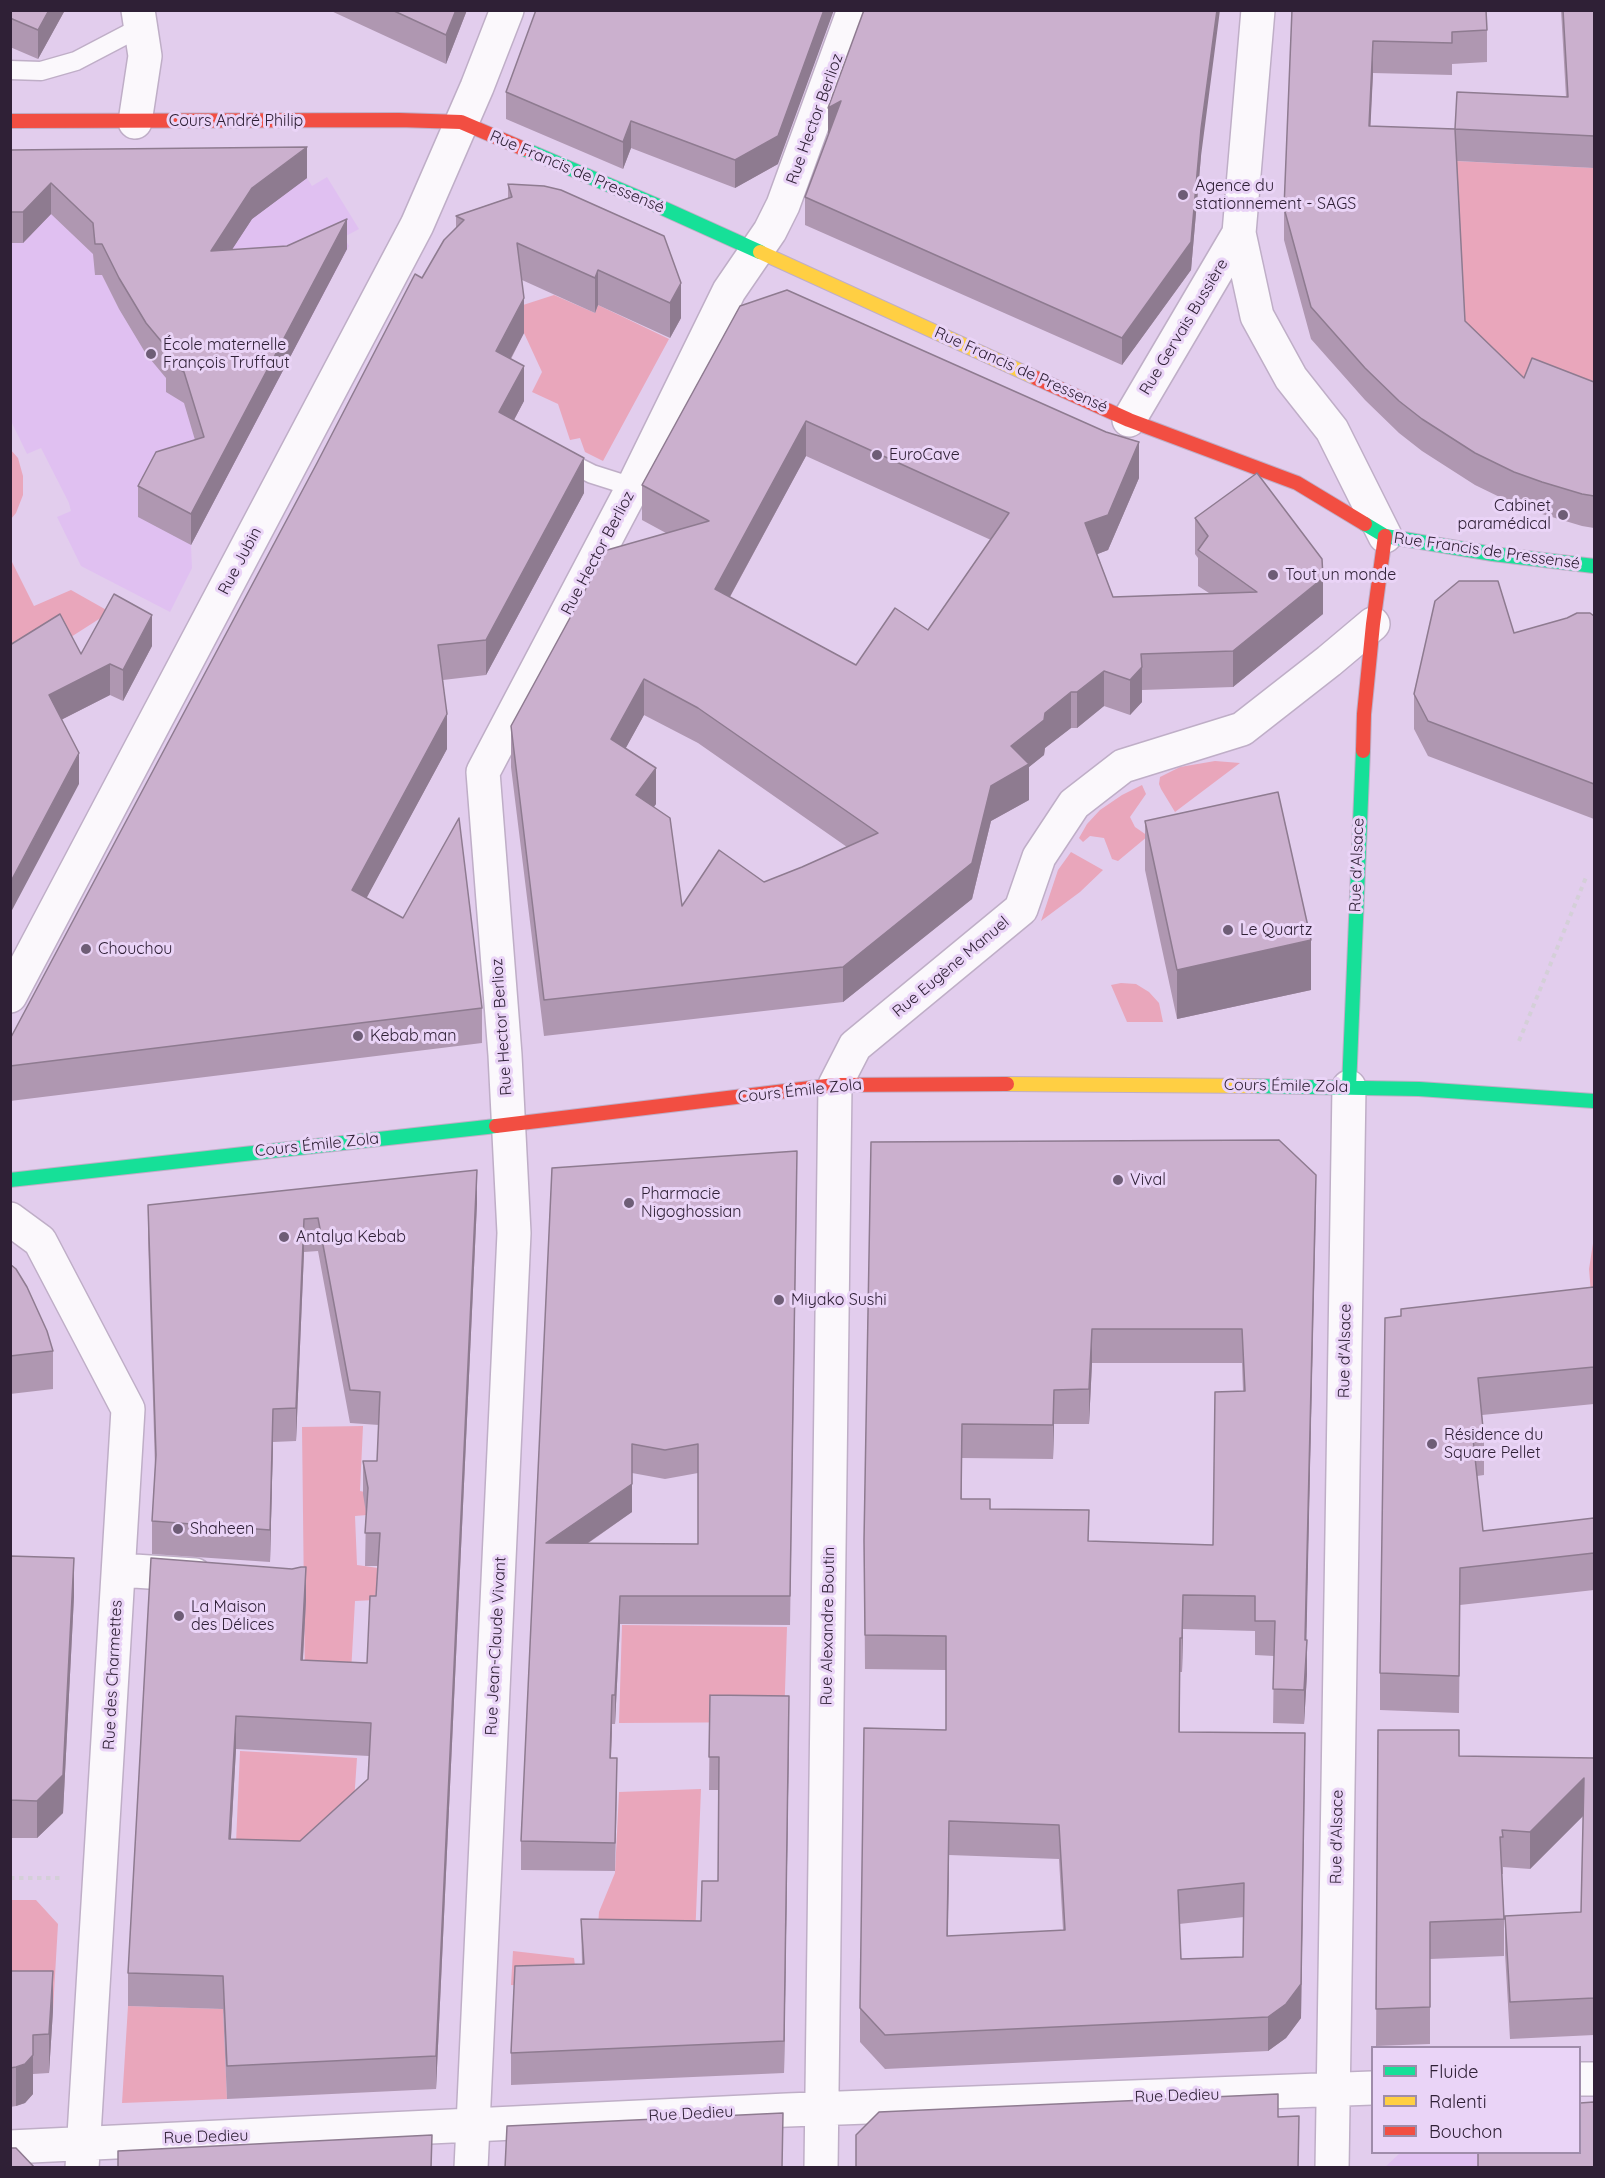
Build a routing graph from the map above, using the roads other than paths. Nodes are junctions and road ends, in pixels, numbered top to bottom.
1 (507, 10) edge
2 (854, 10) edge
3 (1258, 10) edge
4 (139, 19) edge
5 (10, 70) edge
6 (10, 121) edge
7 (135, 122) junction
8 (461, 122) junction
9 (1239, 233) junction
10 (757, 251) junction
11 (1129, 420) junction
12 (542, 448) edge
13 (633, 487) junction
14 (1385, 536) junction
15 (1594, 566) edge
16 (1372, 624) junction
17 (10, 996) edge
18 (835, 1085) junction
19 (1349, 1087) junction
20 (1594, 1101) edge
21 (509, 1125) junction
22 (10, 1180) edge
23 (10, 1219) edge
24 (119, 1570) junction
25 (225, 1578) edge
26 (1371, 2088) edge
27 (1333, 2090) junction
28 (822, 2108) junction
29 (473, 2125) junction
30 (10, 2146) edge
31 (83, 2155) edge
32 (471, 2168) edge
33 (820, 2168) edge
34 (1332, 2168) edge

1 - 8 street, Rue Jubin
2 - 10 street, Rue Hector Berlioz
3 - 9 street, Rue Gervais Bussière
4 - 5 lane
4 - 7 street
6 - 7 street, Cours André Philip
7 - 8 street, Cours André Philip
8 - 10 street, Rue Francis de Pressensé
8 - 17 street, Rue Jubin
9 - 11 street, Rue Gervais Bussière
9 - 14 street, Rue Gervais Bussière
10 - 11 street, Rue Francis de Pressensé
10 - 13 street, Rue Hector Berlioz
11 - 14 street, Rue Francis de Pressensé
12 - 13 lane
13 - 21 street, Rue Hector Berlioz
14 - 15 street, Rue Francis de Pressensé
14 - 16 street, Rue d'Alsace
16 - 18 street, Rue Eugène Manuel
16 - 19 street, Rue d'Alsace
18 - 19 street, Cours Émile Zola
18 - 21 street, Cours Émile Zola
18 - 28 street, Rue Alexandre Boutin
19 - 20 street, Cours Émile Zola
19 - 27 street, Rue d'Alsace
21 - 22 street, Cours Émile Zola
21 - 29 street, Rue Jean-Claude Vivant
23 - 24 street, Rue des Charmettes
24 - 25 street
24 - 31 street, Rue des Charmettes
26 - 27 street, Rue Dedieu
27 - 28 street, Rue Dedieu
27 - 34 street, Rue d'Alsace
28 - 29 street, Rue Dedieu
28 - 33 street, Rue Alexandre Boutin
29 - 31 street, Rue Dedieu
29 - 32 street, Rue Jean-Claude Vivant
30 - 31 street, Rue Dedieu

